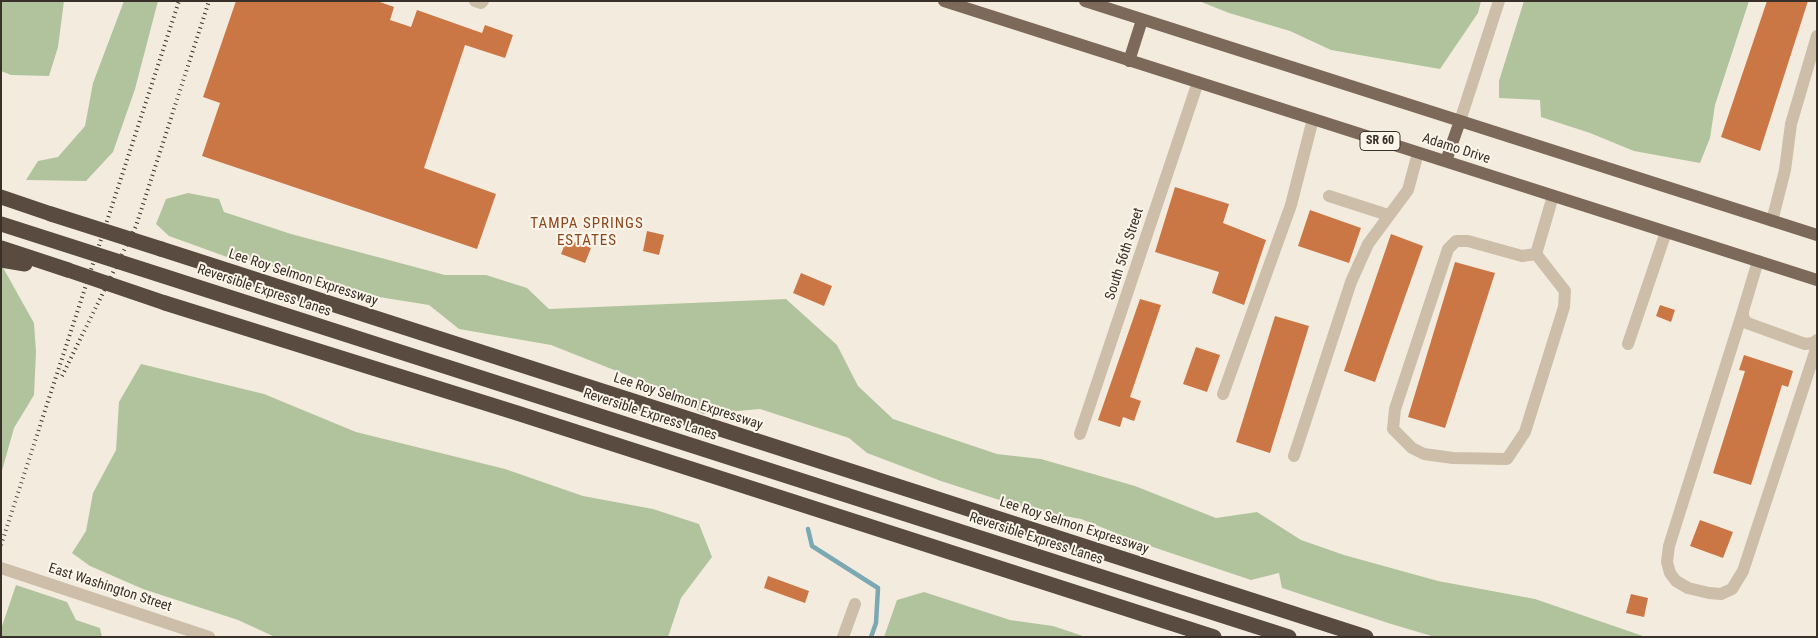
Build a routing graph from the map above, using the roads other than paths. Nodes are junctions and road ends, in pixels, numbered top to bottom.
1 (475, 1) edge
2 (483, 1) edge
3 (944, 1) edge
4 (1085, 1) edge
5 (1498, 1) edge
6 (1142, 20) junction
7 (1817, 36) edge
8 (1129, 61) junction
9 (1198, 82) junction
10 (1314, 119) junction
11 (1460, 121) junction
12 (1418, 153) junction
13 (1446, 162) junction
14 (1329, 196) dead end
15 (1553, 196) junction
16 (1, 197) edge
17 (1388, 215) junction
18 (1772, 221) junction
19 (1, 224) edge
20 (1666, 232) junction
21 (1817, 235) edge
22 (1, 248) edge
23 (1536, 254) junction
24 (1, 260) edge
25 (1758, 261) junction
26 (35, 262) junction
27 (1817, 280) edge
28 (1743, 311) junction
29 (1817, 340) edge
30 (1628, 344) dead end
31 (1817, 346) edge
32 (1223, 394) dead end
33 (1080, 434) dead end
34 (1294, 456) dead end
35 (1, 568) edge
36 (855, 604) dead end
37 (210, 637) edge
38 (843, 637) edge
39 (1214, 637) edge
40 (1289, 637) edge
41 (1366, 637) edge

1 - 2 street
3 - 8 main road, Adamo Drive / SR 60
4 - 6 main road, Adamo Drive
5 - 11 street
6 - 8 main road
6 - 11 main road, Adamo Drive
7 - 18 street
8 - 9 main road, Adamo Drive / SR 60
9 - 10 main road, Adamo Drive / SR 60
9 - 33 street, South 56th Street
10 - 12 main road, Adamo Drive / SR 60
10 - 32 street
11 - 13 main road
11 - 18 main road, Adamo Drive
12 - 13 main road, Adamo Drive / SR 60
12 - 17 street
13 - 15 main road, Adamo Drive / SR 60
14 - 17 street
15 - 20 main road, Adamo Drive / SR 60
15 - 23 street
16 - 41 highway, Lee Roy Selmon Expressway, bridge
17 - 34 street
18 - 21 main road, Adamo Drive
19 - 40 highway, Reversible Express Lanes, bridge
20 - 25 main road, Adamo Drive / SR 60
20 - 30 street
22 - 26 highway
23 - 23 street
24 - 26 highway
25 - 27 main road, Adamo Drive / SR 60
25 - 28 street
26 - 39 highway, bridge
28 - 29 street
28 - 31 street
35 - 37 street, East Washington Street
36 - 38 street

